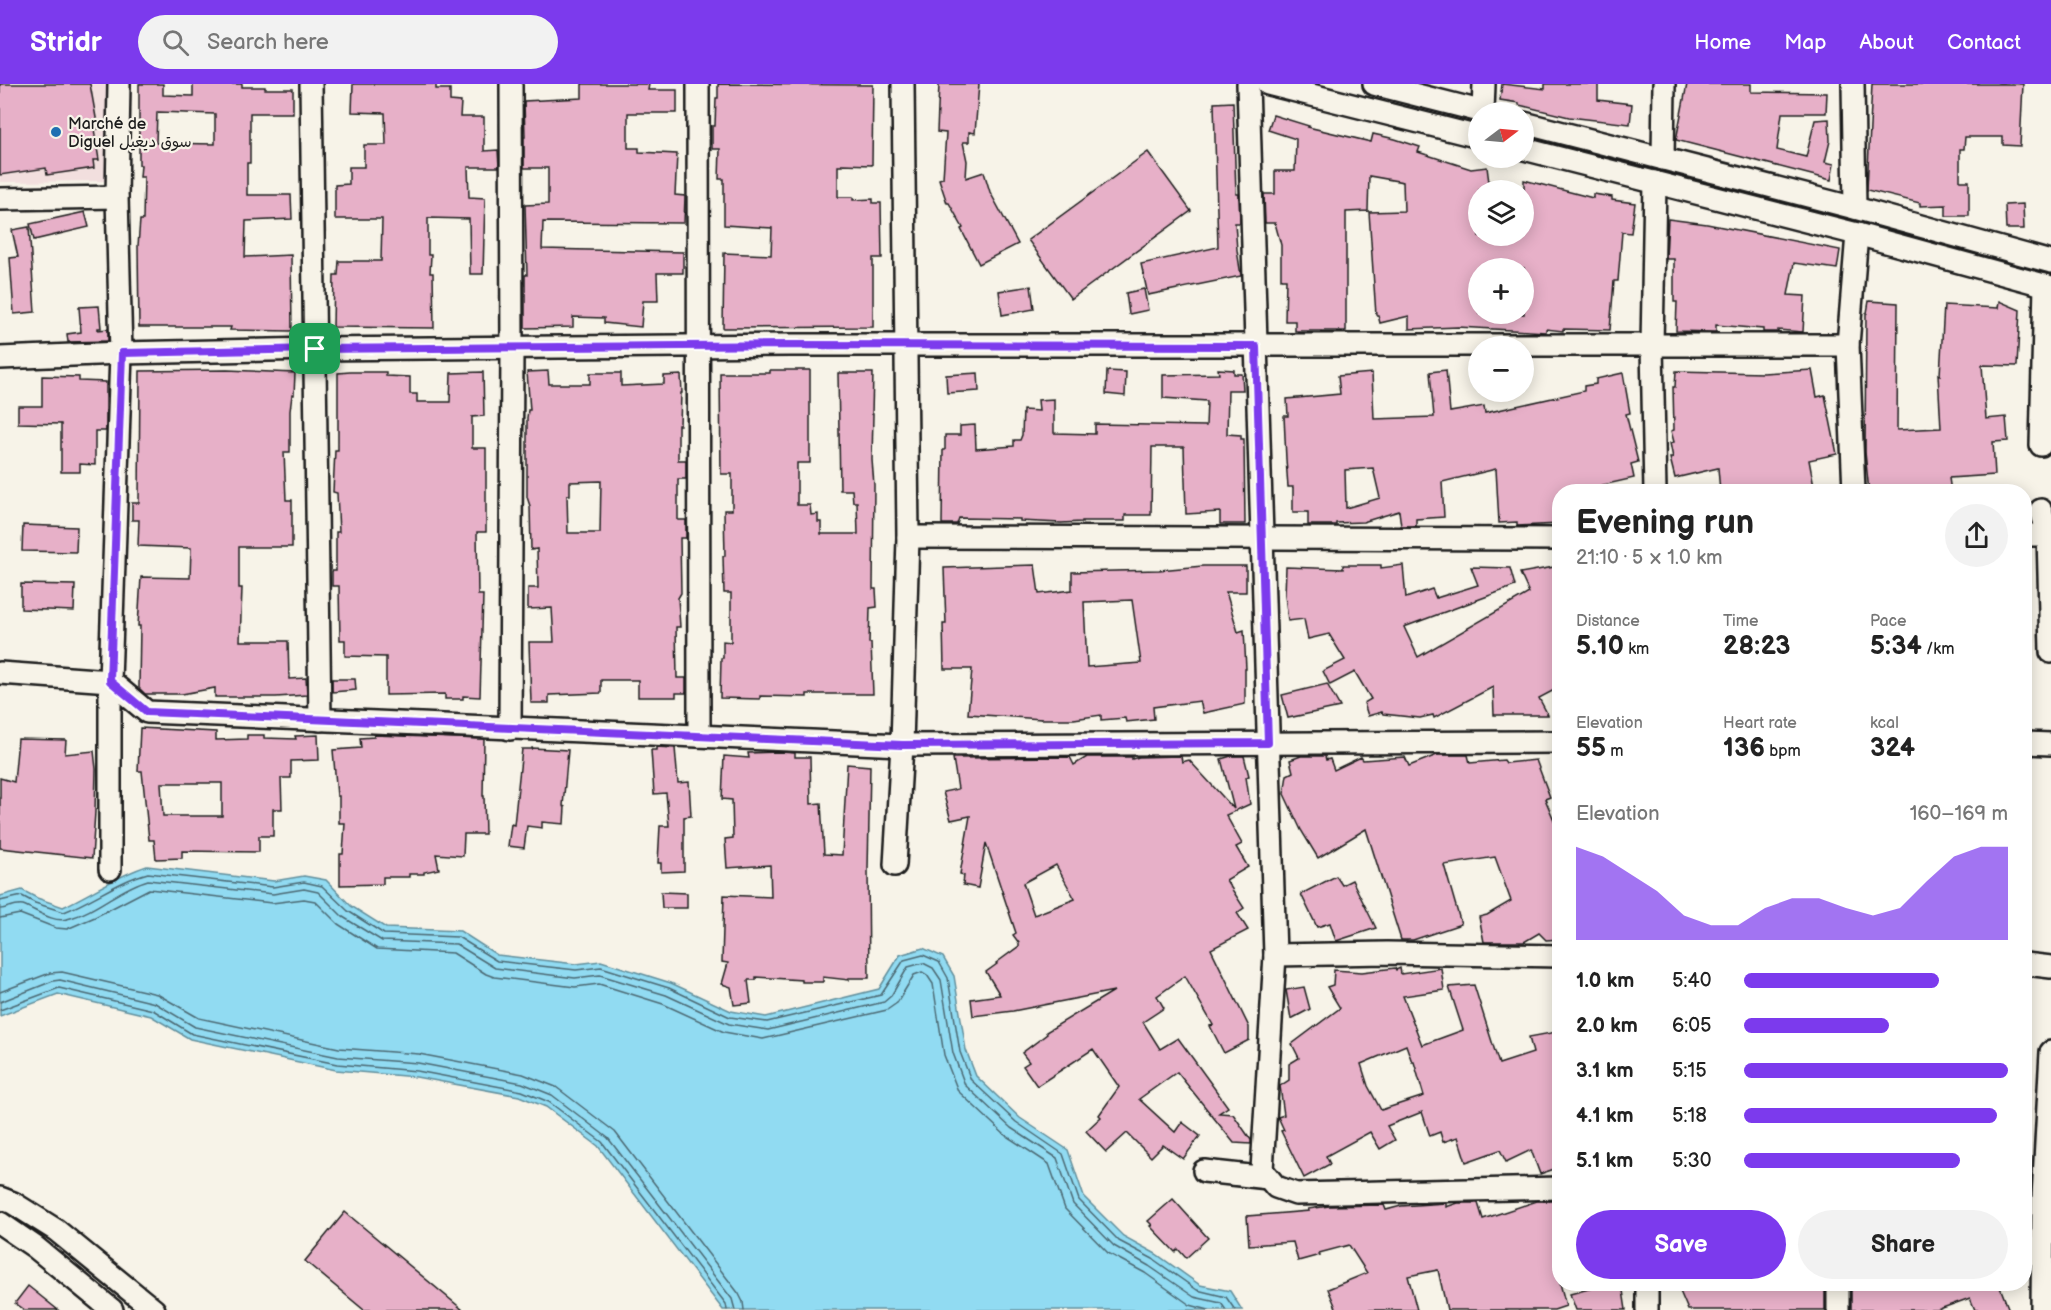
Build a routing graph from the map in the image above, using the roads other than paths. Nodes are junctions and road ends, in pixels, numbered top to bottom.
1 (119, 84) edge
2 (311, 84) edge
3 (512, 84) edge
4 (698, 84) edge
5 (903, 84) edge
6 (1248, 84) edge
7 (1268, 84) edge
8 (1374, 84) edge
9 (1484, 84) edge
10 (1664, 84) edge
11 (1853, 84) edge
12 (1484, 102) edge
13 (1468, 108) edge
14 (1534, 126) edge
15 (1468, 134) edge
16 (1534, 152) edge
17 (1663, 159) junction
18 (1654, 182) junction
19 (117, 197) junction
20 (0, 198) edge
21 (1855, 208) junction
22 (1857, 234) junction
23 (2051, 262) edge
24 (2048, 286) edge
25 (1848, 345) junction
26 (698, 346) junction
27 (1256, 346) junction
28 (1652, 346) junction
29 (906, 347) junction
30 (315, 349) junction
31 (512, 349) junction
32 (122, 353) junction
33 (0, 358) edge
34 (2041, 445) dead end
35 (1655, 484) edge
36 (1854, 484) edge
37 (2041, 510) dead end
38 (2032, 535) edge
39 (2048, 535) junction
40 (908, 537) junction
41 (1262, 538) junction
42 (1552, 539) edge
43 (2051, 652) edge
44 (0, 673) edge
45 (110, 681) junction
46 (320, 720) junction
47 (510, 729) junction
48 (699, 736) junction
49 (1552, 742) edge
50 (1268, 743) junction
51 (2032, 743) edge
52 (2051, 744) edge
53 (902, 745) junction
54 (895, 865) dead end
55 (110, 869) dead end
56 (1275, 955) junction
57 (1552, 956) edge
58 (2032, 965) edge
59 (2051, 967) edge
60 (2051, 1052) edge
61 (1204, 1172) dead end
62 (1268, 1178) junction
63 (1552, 1188) edge
64 (2040, 1197) edge
65 (0, 1198) edge
66 (0, 1223) edge
67 (1647, 1291) edge
68 (1838, 1291) edge
69 (112, 1310) edge
70 (154, 1310) edge
71 (1647, 1310) edge
72 (1838, 1310) edge
73 (2042, 1310) edge

1 - 19 street
2 - 30 street
3 - 31 street
4 - 26 street
5 - 29 street
6 - 27 street
7 - 15 street
8 - 13 street
9 - 12 street
10 - 17 street
11 - 21 street
14 - 17 street
16 - 18 street
17 - 21 street
18 - 22 street
18 - 28 street
19 - 20 street
19 - 32 street
21 - 23 street
22 - 24 street
22 - 25 street
24 - 34 street
25 - 28 street
25 - 36 street
26 - 29 street
26 - 31 street
26 - 48 street
27 - 28 street
27 - 29 street
27 - 41 street
28 - 35 street
29 - 40 street
30 - 31 street
30 - 32 street
30 - 46 street
31 - 47 street
32 - 33 street
32 - 45 street
37 - 39 street
38 - 39 street
39 - 43 street
40 - 41 street
40 - 53 street
41 - 42 street
41 - 50 street
44 - 45 street
45 - 46 street
45 - 55 street
46 - 47 street
47 - 48 street
48 - 53 street
49 - 50 street
50 - 53 street
50 - 56 street
51 - 52 street
53 - 54 street
56 - 57 street
56 - 62 street
58 - 59 street
60 - 64 street
61 - 62 street
62 - 63 street
64 - 73 street
65 - 70 street
66 - 69 street
67 - 71 street
68 - 72 street

